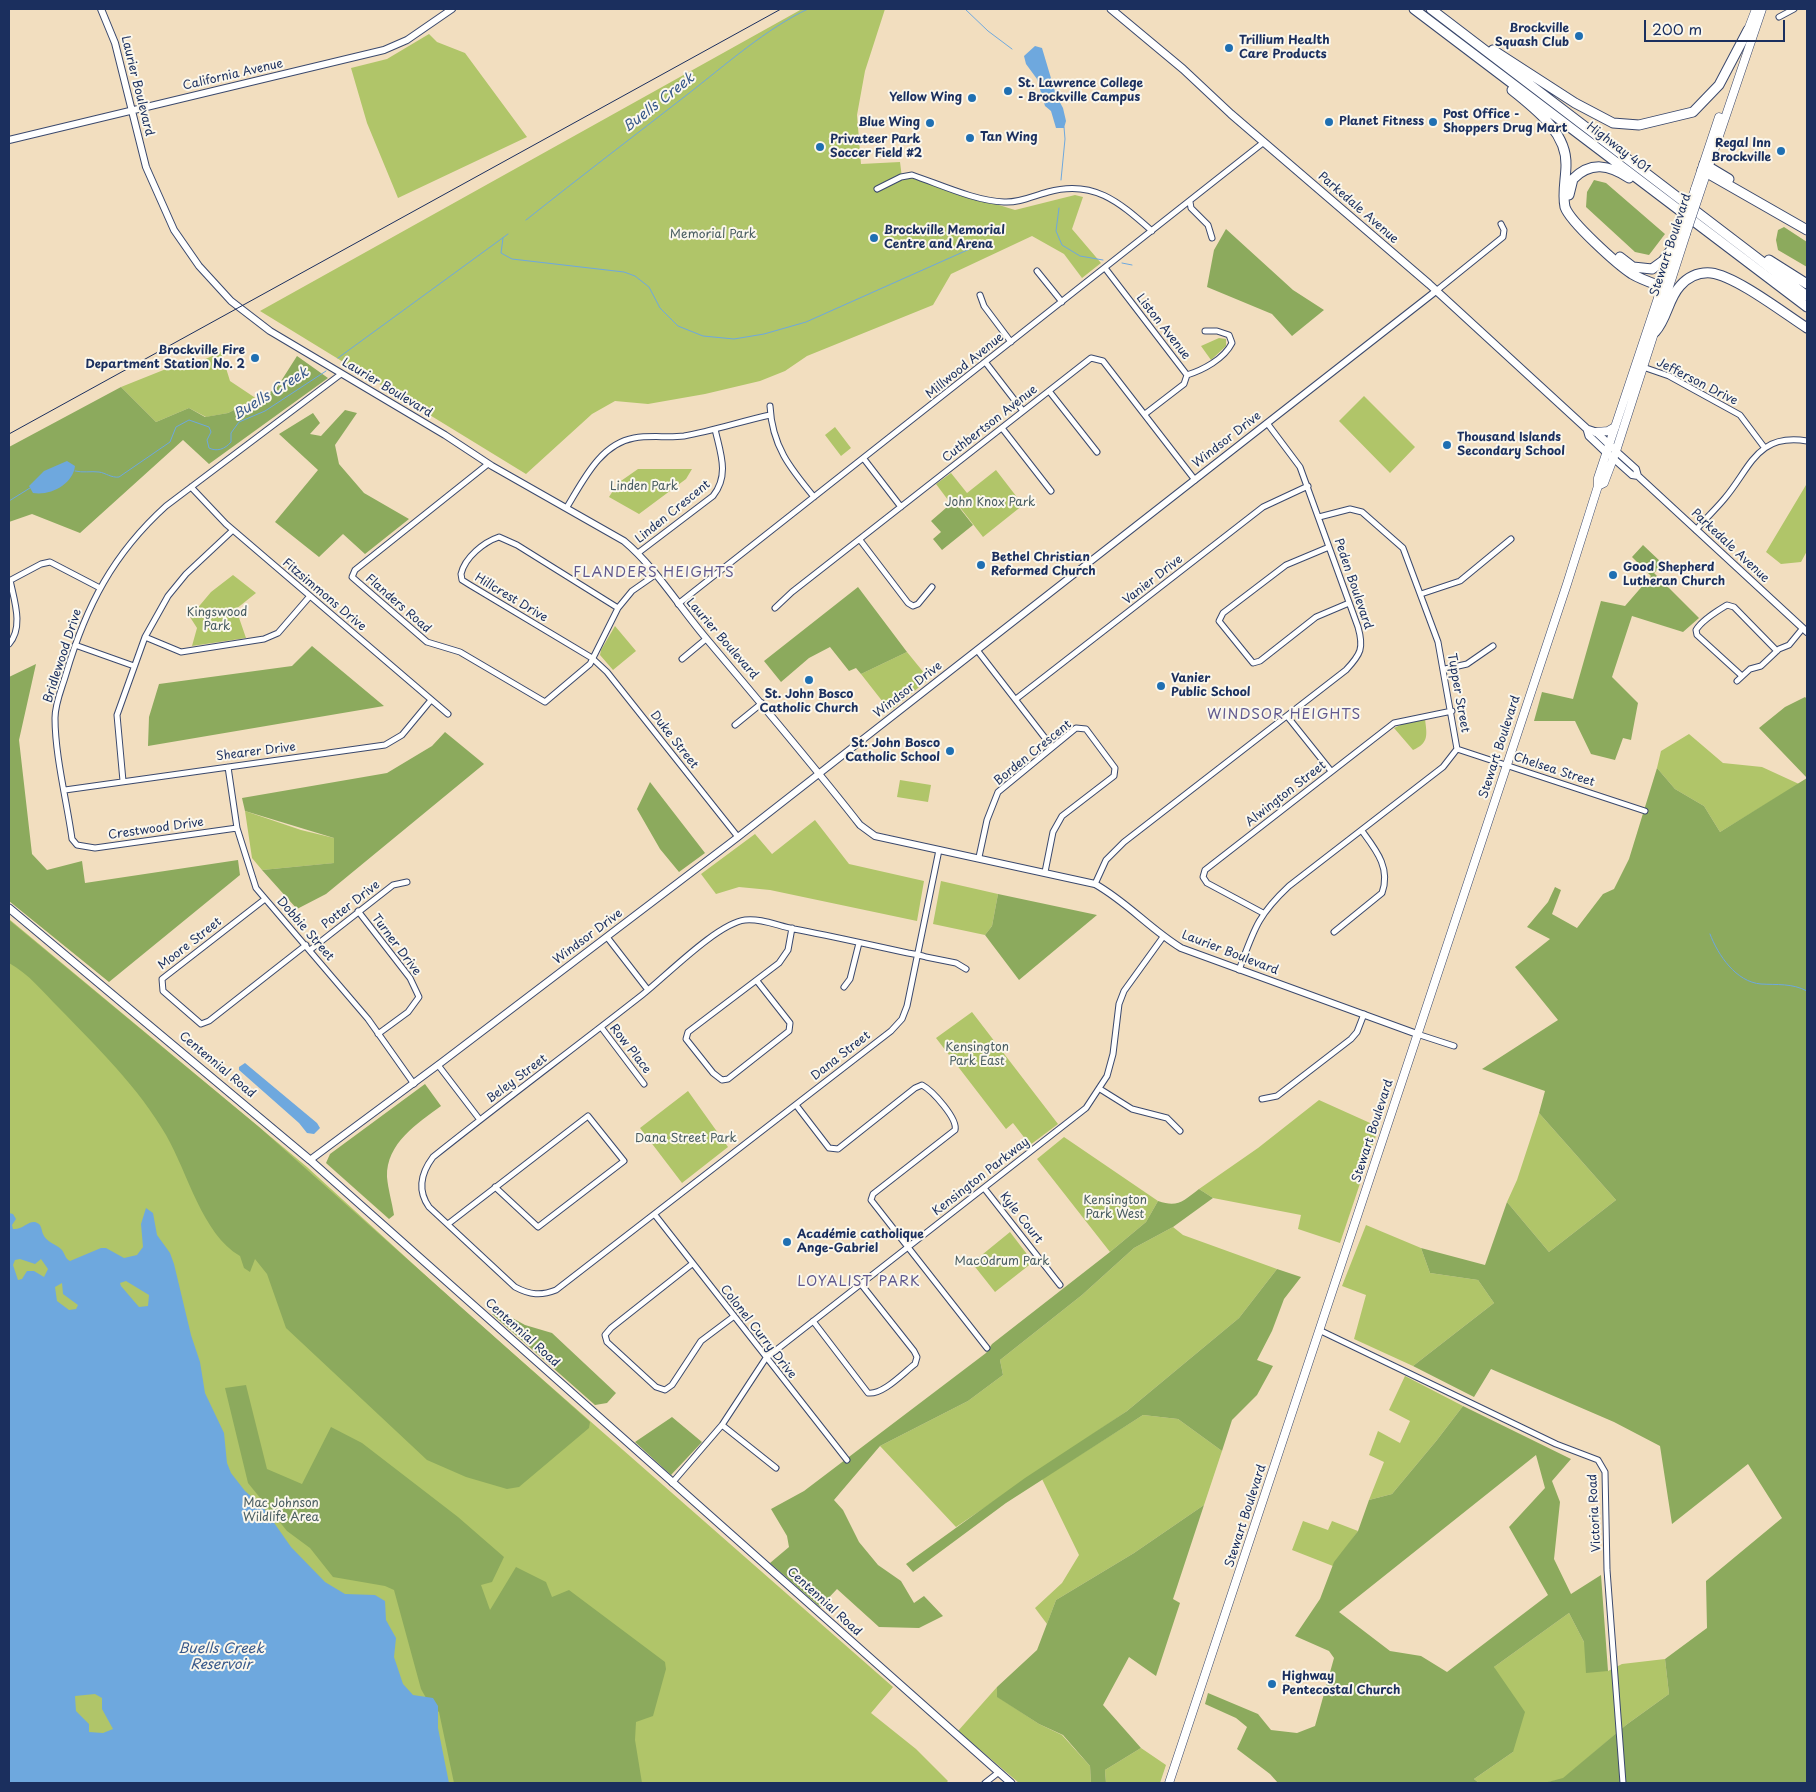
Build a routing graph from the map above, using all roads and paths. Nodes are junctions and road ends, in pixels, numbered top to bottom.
1 (101, 9) edge
2 (452, 9) edge
3 (1111, 9) edge
4 (1414, 9) edge
5 (1431, 9) edge
6 (1756, 9) edge
7 (1762, 9) edge
8 (1794, 9) edge
9 (1779, 17) dead end
10 (1443, 18) junction
11 (1748, 30) junction
12 (1470, 51) junction
13 (132, 110) junction
14 (9, 140) edge
15 (1264, 142) junction
16 (1705, 168) junction
17 (877, 189) dead end
18 (1190, 202) junction
19 (1694, 221) junction
20 (1501, 224) dead end
21 (1807, 224) edge
22 (1807, 230) edge
23 (1152, 231) junction
24 (1682, 236) junction
25 (1212, 238) dead end
26 (1742, 246) junction
27 (1105, 268) junction
28 (1037, 271) dead end
29 (1807, 284) edge
30 (1665, 287) junction
31 (1436, 291) junction
32 (980, 295) dead end
33 (1807, 296) edge
34 (1062, 302) junction
35 (1807, 307) edge
36 (1807, 328) edge
37 (1205, 332) dead end
38 (1655, 332) junction
39 (1011, 342) junction
40 (986, 362) junction
41 (1634, 364) junction
42 (1644, 367) junction
43 (341, 374) junction
44 (1187, 376) junction
45 (1049, 391) junction
46 (770, 406) dead end
47 (1023, 411) junction
48 (1145, 414) junction
49 (770, 415) junction
50 (1267, 423) junction
51 (1615, 427) junction
52 (715, 428) junction
53 (1002, 428) junction
54 (1587, 429) junction
55 (1596, 432) junction
56 (1807, 441) edge
57 (1764, 447) junction
58 (1608, 448) junction
59 (1097, 452) dead end
60 (1614, 455) junction
61 (864, 459) junction
62 (488, 464) junction
63 (1195, 480) junction
64 (1308, 486) junction
65 (1598, 486) junction
66 (191, 487) junction
67 (1052, 491) dead end
68 (814, 497) junction
69 (567, 507) junction
70 (901, 507) junction
71 (1319, 517) junction
72 (233, 530) junction
73 (1696, 530) junction
74 (1511, 539) dead end
75 (860, 540) junction
76 (1329, 547) junction
77 (638, 553) junction
78 (655, 575) junction
79 (10, 580) edge
80 (932, 587) dead end
81 (100, 588) junction
82 (1422, 594) junction
83 (310, 596) junction
84 (1349, 603) junction
85 (678, 604) junction
86 (618, 608) junction
87 (775, 608) dead end
88 (1805, 630) edge
89 (145, 637) junction
90 (706, 639) junction
91 (9, 644) edge
92 (75, 645) junction
93 (1493, 646) dead end
94 (977, 650) junction
95 (1777, 651) junction
96 (592, 658) junction
97 (682, 659) dead end
98 (134, 666) junction
99 (1445, 669) junction
100 (1742, 676) junction
101 (1737, 681) dead end
102 (1016, 699) junction
103 (431, 700) junction
104 (762, 703) junction
105 (1452, 711) junction
106 (448, 714) dead end
107 (1287, 716) junction
108 (735, 725) dead end
109 (1052, 747) junction
110 (1457, 749) junction
111 (1506, 765) junction
112 (228, 767) junction
113 (1331, 771) junction
114 (820, 773) junction
115 (123, 780) junction
116 (65, 790) junction
117 (1645, 811) dead end
118 (236, 828) junction
119 (1362, 831) junction
120 (738, 837) junction
121 (78, 845) joint
122 (939, 850) junction
123 (979, 857) junction
124 (1045, 872) junction
125 (407, 882) dead end
126 (1095, 884) junction
127 (265, 899) junction
128 (9, 908) edge
129 (358, 911) junction
130 (1263, 913) junction
131 (792, 928) junction
132 (1334, 932) dead end
133 (1162, 937) junction
134 (607, 938) junction
135 (859, 942) junction
136 (308, 947) junction
137 (917, 955) junction
138 (966, 969) dead end
139 (1239, 970) junction
140 (757, 981) junction
141 (844, 986) dead end
142 (648, 990) junction
143 (1364, 1014) junction
144 (601, 1027) junction
145 (378, 1034) junction
146 (1417, 1034) junction
147 (1454, 1046) dead end
148 (438, 1065) junction
149 (414, 1084) junction
150 (644, 1084) dead end
151 (1100, 1089) junction
152 (1262, 1099) dead end
153 (796, 1105) junction
154 (480, 1120) junction
155 (1180, 1131) dead end
156 (310, 1160) junction
157 (495, 1187) junction
158 (984, 1188) junction
159 (655, 1215) junction
160 (448, 1224) junction
161 (908, 1247) junction
162 (692, 1264) junction
163 (861, 1284) junction
164 (1060, 1285) dead end
165 (733, 1317) junction
166 (813, 1321) junction
167 (1319, 1330) junction
168 (987, 1348) dead end
169 (766, 1358) junction
170 (722, 1425) junction
171 (846, 1460) dead end
172 (776, 1468) dead end
173 (672, 1483) junction
174 (999, 1772) junction
175 (985, 1783) edge
176 (1011, 1783) edge
177 (1169, 1783) edge
178 (1623, 1783) edge

1 - 13 street, Laurier Boulevard
2 - 13 street, California Avenue
3 - 15 main road, Parkedale Avenue
4 - 12 highway, Highway 401
5 - 10 highway, Highway 401
6 - 11 main road, Stewart Boulevard
7 - 16 main road, Stewart Boulevard
8 - 9 street
10 - 11 highway
10 - 26 highway, Highway 401
11 - 16 main road, Stewart Boulevard
12 - 19 highway, Highway 401
12 - 30 highway
13 - 14 street, California Avenue
13 - 43 street, Laurier Boulevard
15 - 18 street, Millwood Avenue
15 - 31 main road, Parkedale Avenue
16 - 21 highway
16 - 22 highway
16 - 24 main road, Stewart Boulevard, bridge
17 - 23 street
18 - 23 street, Millwood Avenue
18 - 25 street
19 - 24 highway
19 - 35 highway, Highway 401
20 - 31 street, Windsor Drive
23 - 27 street, Millwood Avenue
24 - 30 main road, Stewart Boulevard
26 - 29 highway
26 - 33 highway, Highway 401
27 - 34 street, Millwood Avenue
27 - 44 street, Liston Avenue
28 - 34 street
30 - 38 main road, Stewart Boulevard
30 - 41 main road, Stewart Boulevard
31 - 50 street, Windsor Drive
31 - 54 main road, Parkedale Avenue
32 - 39 street
34 - 39 street, Millwood Avenue
36 - 38 highway
37 - 44 street
38 - 42 main road, Stewart Boulevard
39 - 40 street, Millwood Avenue
40 - 47 street
40 - 61 street, Millwood Avenue
41 - 42 street, Jefferson Drive
41 - 51 main road, Stewart Boulevard
42 - 57 street, Jefferson Drive
42 - 60 main road, Stewart Boulevard
43 - 62 street, Laurier Boulevard
43 - 66 street, Bridlewood Drive
44 - 48 street, Liston Avenue
45 - 47 street, Cuthbertson Avenue
45 - 48 street, Cuthbertson Avenue
45 - 59 street
46 - 49 street
47 - 53 street, Cuthbertson Avenue
48 - 63 street, Cuthbertson Avenue
49 - 52 street
49 - 68 street
50 - 63 street, Windsor Drive
50 - 64 street, Peden Boulevard
51 - 55 main road
51 - 58 main road, Stewart Boulevard
52 - 69 street
52 - 77 street, Linden Crescent
53 - 67 street
53 - 70 street, Cuthbertson Avenue
54 - 55 main road, Parkedale Avenue
54 - 58 main road, Parkedale Avenue
55 - 58 main road, Parkedale Avenue
56 - 57 street
57 - 73 street
58 - 60 main road, Parkedale Avenue
58 - 65 main road, Stewart Boulevard
60 - 65 main road, Stewart Boulevard
60 - 73 street, Parkedale Avenue
61 - 68 street, Millwood Avenue
61 - 70 street
62 - 69 street, Laurier Boulevard
62 - 96 street, Flanders Road
63 - 94 street, Windsor Drive
64 - 71 street, Peden Boulevard
64 - 102 street, Vanier Drive
65 - 111 main road, Stewart Boulevard
66 - 72 street, Fitzsimmons Drive
66 - 81 street, Bridlewood Drive
68 - 85 street, Millwood Avenue
69 - 77 street, Laurier Boulevard
70 - 75 street, Cuthbertson Avenue
71 - 76 street, Peden Boulevard
71 - 82 street, Tupper Street
72 - 83 street, Fitzsimmons Drive
72 - 89 street
73 - 88 street, Parkedale Avenue
74 - 82 street
75 - 80 street
75 - 87 street, Cuthbertson Avenue
76 - 84 street, Peden Boulevard
76 - 84 street
77 - 78 street, Laurier Boulevard
78 - 85 street, Laurier Boulevard
78 - 86 street, Flanders Road
79 - 81 street
79 - 91 street
81 - 92 street, Bridlewood Drive
82 - 99 street, Tupper Street
83 - 89 street
83 - 103 street, Fitzsimmons Drive
84 - 107 street, Peden Boulevard
85 - 90 street, Laurier Boulevard
86 - 96 street, Flanders Road
86 - 96 street, Hillcrest Drive
88 - 95 street
89 - 98 street
90 - 97 street
90 - 104 street, Laurier Boulevard
92 - 98 street
92 - 116 street, Bridlewood Drive
93 - 99 street
94 - 102 street
94 - 114 street, Windsor Drive
95 - 100 street
95 - 100 street
96 - 120 street, Duke Street
98 - 115 street
99 - 105 street, Tupper Street
100 - 101 street
102 - 109 street
103 - 106 street, Fitzsimmons Drive
103 - 112 street, Shearer Drive
104 - 108 street
104 - 114 street, Laurier Boulevard
105 - 110 street, Tupper Street
105 - 113 street, Alwington Street
107 - 113 street
107 - 126 street, Peden Boulevard
109 - 123 street, Borden Crescent
109 - 124 street, Borden Crescent
110 - 111 street, Chelsea Street
110 - 119 street, Tupper Street
111 - 117 street, Chelsea Street
111 - 146 main road, Stewart Boulevard
112 - 115 street, Shearer Drive
112 - 118 street, Dobbie Street
113 - 130 street, Alwington Street
114 - 120 street, Windsor Drive
114 - 122 street, Laurier Boulevard
115 - 116 street, Shearer Drive
116 - 121 street, Bridlewood Drive
118 - 121 street, Crestwood Drive
118 - 127 street, Dobbie Street
119 - 130 street, Tupper Street
119 - 132 street
120 - 134 street, Windsor Drive
122 - 123 street, Laurier Boulevard
122 - 137 street, Dana Street
123 - 124 street, Laurier Boulevard
124 - 126 street, Laurier Boulevard
125 - 129 street, Potter Drive
126 - 133 street, Laurier Boulevard
127 - 136 street, Dobbie Street
127 - 136 street, Moore Street
128 - 156 main road, Centennial Road
129 - 136 street, Potter Drive
129 - 145 street, Turner Drive
130 - 139 street, Tupper Street
131 - 135 street, Beley Street
131 - 140 street
131 - 142 street, Beley Street
133 - 139 street, Laurier Boulevard
133 - 151 street, Kensington Parkway
134 - 142 street
134 - 148 street, Windsor Drive
135 - 137 street, Beley Street
135 - 141 street
136 - 145 street, Dobbie Street
137 - 138 street, Beley Street
137 - 153 street, Dana Street
139 - 143 street, Laurier Boulevard
140 - 140 street
142 - 144 street, Beley Street
143 - 146 street, Laurier Boulevard
143 - 152 street
144 - 150 street, Row Place
144 - 154 street, Beley Street
145 - 149 street, Dobbie Street
146 - 147 street
146 - 167 main road, Stewart Boulevard
148 - 149 street, Windsor Drive
148 - 154 street
149 - 156 street, Windsor Drive
151 - 155 street
151 - 158 street, Kensington Parkway
153 - 159 street, Dana Street
153 - 161 street
154 - 160 street, Beley Street
156 - 173 main road, Centennial Road
157 - 157 street
157 - 160 street
158 - 161 street, Kensington Parkway
158 - 164 street, Kyle Court
159 - 160 street, Beley Street
159 - 162 street, Colonel Curry Drive
161 - 163 street, Kensington Parkway
161 - 168 street
162 - 165 street, Colonel Curry Drive
162 - 165 street
163 - 166 street, Kensington Parkway
163 - 166 street
165 - 169 street, Colonel Curry Drive
166 - 169 street, Kensington Parkway
167 - 177 main road, Stewart Boulevard
167 - 178 street, Victoria Road
169 - 170 street, Kensington Parkway
169 - 171 street, Colonel Curry Drive
170 - 172 street
170 - 173 street, Kensington Parkway
173 - 174 main road, Centennial Road
174 - 175 street
174 - 176 main road, Centennial Road

